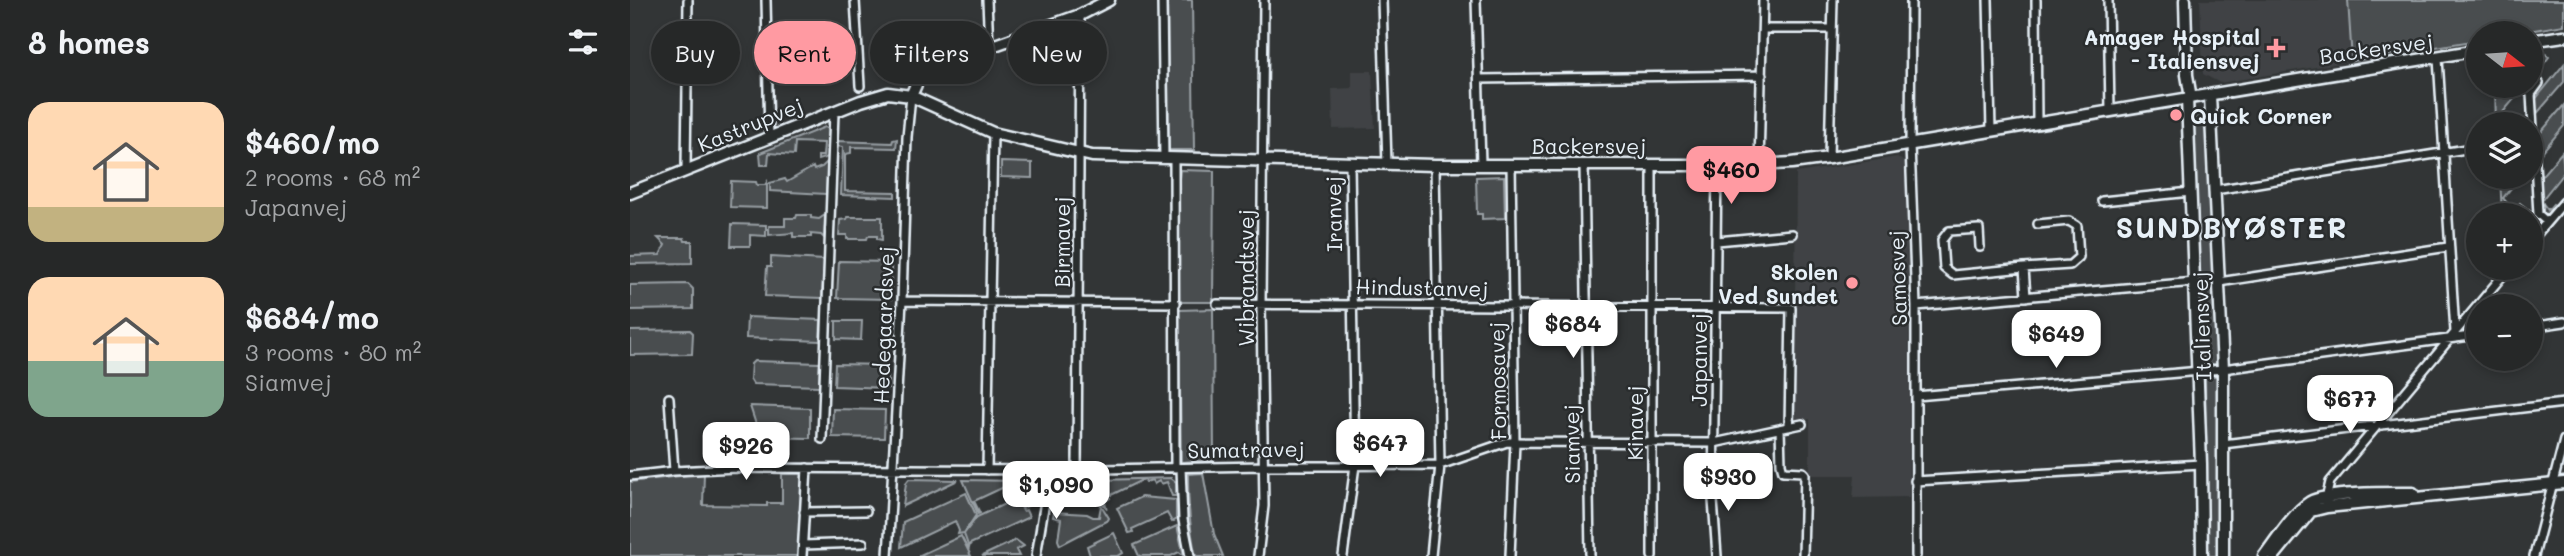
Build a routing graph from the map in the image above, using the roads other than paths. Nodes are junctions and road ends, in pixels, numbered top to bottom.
1 (688, 0) edge
2 (766, 0) edge
3 (855, 0) edge
4 (987, 0) edge
5 (1109, 0) edge
6 (1162, 0) edge
7 (1264, 0) edge
8 (1382, 0) edge
9 (1476, 0) edge
10 (1763, 0) edge
11 (1833, 0) edge
12 (1911, 0) edge
13 (1988, 0) edge
14 (2036, 0) edge
15 (2108, 0) edge
16 (2185, 0) edge
17 (1090, 5) edge
18 (1080, 15) junction
19 (988, 21) edge
20 (1763, 29) junction
21 (1832, 29) junction
22 (2564, 36) edge
23 (2543, 39) edge
24 (994, 45) edge
25 (2466, 52) edge
26 (2438, 58) junction
27 (1762, 75) junction
28 (1479, 79) junction
29 (916, 84) edge
30 (860, 86) dead end
31 (2210, 95) junction
32 (911, 96) junction
33 (2189, 98) junction
34 (2531, 98) edge
35 (2110, 111) junction
36 (834, 112) junction
37 (2037, 123) junction
38 (1991, 131) junction
39 (993, 133) junction
40 (769, 138) junction
41 (1910, 145) junction
42 (2466, 149) edge
43 (2444, 153) junction
44 (1079, 155) junction
45 (1829, 158) junction
46 (1169, 160) junction
47 (1263, 161) junction
48 (1350, 164) junction
49 (1387, 164) junction
50 (1481, 164) junction
51 (1511, 164) junction
52 (1584, 164) junction
53 (1652, 164) junction
54 (1717, 164) junction
55 (1759, 164) junction
56 (1435, 165) junction
57 (686, 170) junction
58 (2215, 190) junction
59 (2191, 192) junction
60 (630, 193) edge
61 (2102, 201) dead end
62 (2564, 202) edge
63 (2547, 222) junction
64 (2038, 223) dead end
65 (2543, 227) edge
66 (1792, 234) dead end
67 (1717, 241) junction
68 (1980, 247) dead end
69 (2448, 247) junction
70 (2024, 268) junction
71 (2499, 280) edge
72 (2195, 282) junction
73 (2220, 282) junction
74 (2026, 297) junction
75 (902, 301) junction
76 (990, 301) junction
77 (1078, 301) junction
78 (1176, 303) junction
79 (1217, 304) dead end
80 (1261, 304) junction
81 (1353, 304) junction
82 (1437, 305) junction
83 (1513, 306) junction
84 (1586, 306) junction
85 (1650, 306) junction
86 (1916, 306) junction
87 (1716, 307) junction
88 (2564, 322) edge
89 (2543, 325) edge
90 (2455, 332) junction
91 (2466, 337) edge
92 (2448, 339) junction
93 (2223, 369) junction
94 (2198, 371) junction
95 (1916, 396) junction
96 (669, 398) dead end
97 (2564, 403) edge
98 (1802, 424) dead end
99 (2377, 424) junction
100 (1789, 427) junction
101 (1780, 429) junction
102 (822, 439) dead end
103 (2564, 440) edge
104 (1516, 442) junction
105 (1588, 443) junction
106 (1652, 443) junction
107 (1714, 443) junction
108 (2223, 444) junction
109 (2201, 464) junction
110 (1355, 465) junction
111 (1440, 465) junction
112 (1263, 466) junction
113 (807, 468) junction
114 (1178, 468) junction
115 (894, 469) junction
116 (986, 470) junction
117 (1077, 470) junction
118 (674, 471) junction
119 (630, 476) edge
120 (1915, 481) junction
121 (1048, 483) dead end
122 (2564, 483) edge
123 (2553, 484) junction
124 (2326, 502) junction
125 (804, 512) junction
126 (866, 512) dead end
127 (863, 543) dead end
128 (803, 545) junction
129 (802, 556) edge
130 (888, 556) edge
131 (1036, 556) edge
132 (1190, 556) edge
133 (1258, 556) edge
134 (1343, 556) edge
135 (1430, 556) edge
136 (1510, 556) edge
137 (1590, 556) edge
138 (1652, 556) edge
139 (1717, 556) edge
140 (1803, 556) edge
141 (1916, 556) edge
142 (2202, 556) edge
143 (2223, 556) edge
144 (2264, 556) edge
145 (2274, 556) edge
146 (2534, 556) edge

1 - 57 street
2 - 40 street
3 - 30 street
4 - 19 street
5 - 17 street
6 - 46 street
7 - 47 street, Wibrandtsvej
8 - 49 street
9 - 28 street
10 - 20 street
11 - 21 street
12 - 41 street, Samosvej
13 - 38 street
14 - 37 street
15 - 35 street
16 - 33 street, Italiensvej
17 - 18 street
18 - 24 street
18 - 44 street, Birmavej
20 - 21 street
20 - 27 street
21 - 45 street
22 - 23 street
25 - 26 street, Backersvej
26 - 31 street, Backersvej
26 - 43 street
27 - 28 street
27 - 55 street
28 - 50 street
29 - 32 street
31 - 33 street, Backersvej
31 - 58 street, Italiensvej
32 - 36 street, Kastrupvej
32 - 39 street, Backersvej
32 - 75 street, Hedegaardsvej
33 - 35 street, Backersvej
33 - 59 street, Italiensvej
34 - 63 street
35 - 37 street, Backersvej
36 - 40 street, Kastrupvej
36 - 102 street
37 - 38 street, Backersvej
38 - 41 street, Backersvej
39 - 44 street, Backersvej
39 - 76 street
40 - 57 street, Kastrupvej
41 - 45 street, Backersvej
41 - 86 street, Samosvej
42 - 43 street
43 - 58 street
43 - 69 street
44 - 46 street, Backersvej
44 - 77 street, Birmavej
45 - 55 street, Backersvej
46 - 47 street, Backersvej
46 - 78 street
47 - 48 street, Backersvej
47 - 80 street, Wibrandtsvej
48 - 49 street, Backersvej
48 - 81 street, Iranvej
49 - 56 street, Backersvej
50 - 51 street, Backersvej
50 - 56 street, Backersvej
51 - 52 street, Backersvej
51 - 83 street, Formosavej
52 - 53 street, Backersvej
52 - 84 street, Siamvej
53 - 54 street, Backersvej
53 - 85 street, Kinavej
54 - 55 street, Backersvej
54 - 67 street, Japanvej
56 - 82 street
57 - 60 street, Kastrupvej
58 - 73 street, Italiensvej
59 - 61 street
59 - 72 street, Italiensvej
62 - 63 street
63 - 65 street
64 - 70 street
66 - 67 street
67 - 87 street, Japanvej
68 - 70 street
69 - 73 street
69 - 90 street
70 - 74 street
71 - 90 street
72 - 74 street
72 - 94 street, Italiensvej
73 - 93 street, Italiensvej
74 - 86 street
75 - 76 street
75 - 115 street, Hedegaardsvej
76 - 77 street
76 - 116 street
77 - 78 street
77 - 117 street, Birmavej
78 - 114 street
79 - 80 street, Hindustanvej
80 - 81 street, Hindustanvej
80 - 112 street, Wibrandtsvej
81 - 82 street, Hindustanvej
81 - 110 street, Iranvej
82 - 83 street, Hindustanvej
82 - 111 street
83 - 84 street, Hindustanvej
83 - 104 street, Formosavej
84 - 85 street, Hindustanvej
84 - 105 street, Siamvej
85 - 87 street, Hindustanvej
85 - 106 street, Kinavej
86 - 95 street, Samosvej
87 - 100 street, Hindustanvej
87 - 107 street, Japanvej
88 - 89 street
90 - 92 street
91 - 92 street
92 - 93 street
92 - 99 street
93 - 94 street
93 - 108 street, Italiensvej
94 - 95 street
94 - 109 street, Italiensvej
95 - 120 street, Samosvej
96 - 118 street
97 - 99 street
98 - 100 street, Sumatravej
99 - 108 street
99 - 124 street
100 - 101 street, Sumatravej
101 - 107 street, Sumatravej
101 - 140 street
103 - 123 street
104 - 105 street, Sumatravej
104 - 111 street, Sumatravej
104 - 136 street, Formosavej
105 - 106 street, Sumatravej
105 - 137 street, Siamvej
106 - 107 street, Sumatravej
106 - 138 street, Kinavej
107 - 139 street, Japanvej
108 - 143 street, Italiensvej
109 - 120 street
109 - 142 street, Italiensvej
110 - 111 street, Sumatravej
110 - 112 street, Sumatravej
110 - 134 street, Iranvej
111 - 135 street
112 - 114 street, Sumatravej
112 - 133 street, Wibrandtsvej
113 - 115 street, Sumatravej
113 - 118 street, Sumatravej
113 - 125 street
114 - 117 street, Sumatravej
114 - 132 street
115 - 116 street, Sumatravej
115 - 130 street, Hedegaardsvej
116 - 117 street, Sumatravej
118 - 119 street, Sumatravej
120 - 141 street, Samosvej
121 - 131 street
122 - 123 street
123 - 124 street
123 - 146 street
124 - 144 street
124 - 145 street
125 - 126 street
125 - 128 street
127 - 128 street
128 - 129 street

